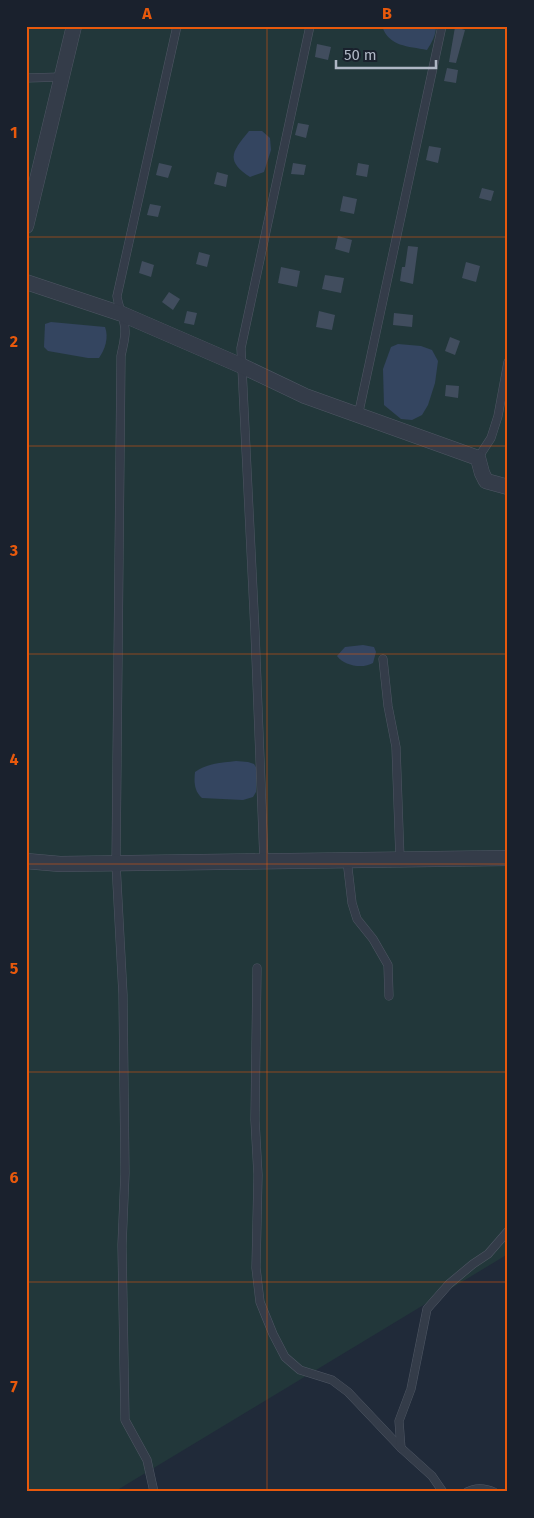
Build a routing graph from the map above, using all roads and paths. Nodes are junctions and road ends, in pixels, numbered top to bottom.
1 (74, 26) edge
2 (178, 26) edge
3 (310, 26) edge
4 (442, 26) edge
5 (62, 77) junction
6 (26, 78) edge
7 (26, 226) edge
8 (26, 282) edge
9 (122, 314) junction
10 (508, 362) edge
11 (242, 366) junction
12 (358, 416) junction
13 (478, 458) junction
14 (508, 487) edge
15 (383, 659) dead end
16 (508, 858) edge
17 (400, 859) junction
18 (347, 860) junction
19 (26, 861) edge
20 (264, 862) junction
21 (116, 864) junction
22 (257, 968) dead end
23 (389, 996) dead end
24 (508, 1231) edge
25 (401, 1448) junction
26 (154, 1492) edge
27 (443, 1492) edge
28 (467, 1492) edge
29 (494, 1492) edge

1 - 5 street
2 - 9 lane
3 - 11 lane
4 - 12 lane
5 - 6 lane
5 - 7 street
8 - 9 street
9 - 11 street
9 - 21 lane
10 - 13 lane
11 - 12 street
11 - 20 lane
12 - 13 street
13 - 14 street
15 - 17 lane
16 - 17 street
17 - 18 street
18 - 20 street
18 - 23 lane
19 - 21 street
20 - 21 street
21 - 26 lane
22 - 25 lane
24 - 25 lane
25 - 27 lane
28 - 29 lane

